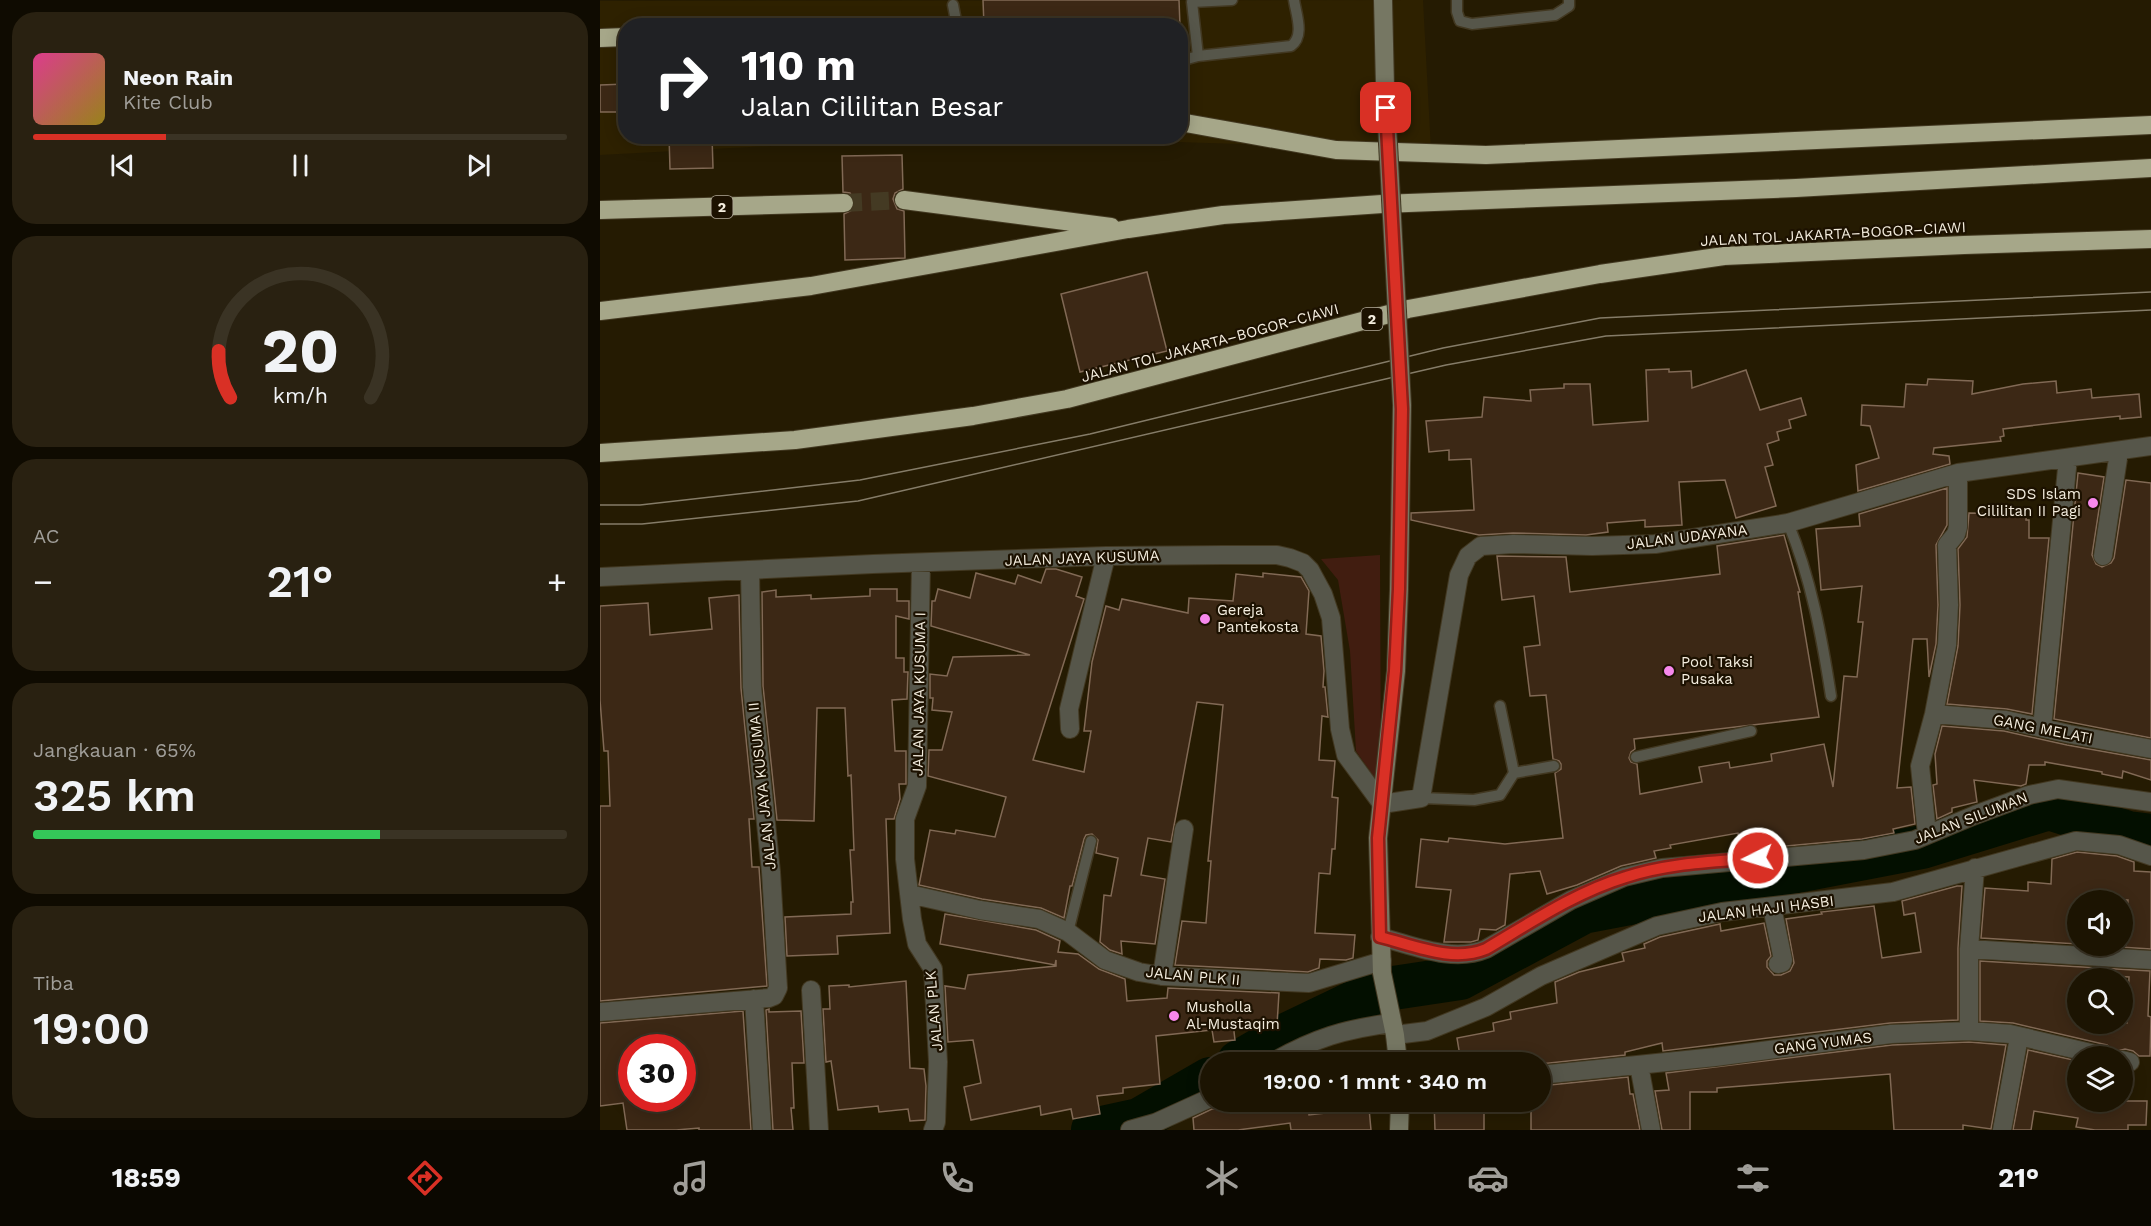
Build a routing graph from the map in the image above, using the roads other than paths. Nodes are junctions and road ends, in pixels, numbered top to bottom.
1 (1232, 0) edge
2 (1294, 0) edge
3 (1383, 0) edge
4 (1457, 0) edge
5 (1569, 0) edge
6 (954, 5) dead end
7 (956, 18) edge
8 (618, 37) edge
9 (600, 38) edge
10 (1198, 56) junction
11 (1188, 59) edge
12 (1188, 123) edge
13 (2151, 125) edge
14 (2151, 168) edge
15 (904, 200) tunnel mouth
16 (844, 203) tunnel mouth
17 (600, 210) edge
18 (1128, 229) junction
19 (2151, 239) edge
20 (600, 311) edge
21 (2151, 446) edge
22 (2119, 452) junction
23 (600, 453) edge
24 (2068, 458) junction
25 (1958, 473) junction
26 (1788, 523) junction
27 (1106, 556) junction
28 (2103, 556) dead end
29 (921, 563) junction
30 (750, 570) junction
31 (600, 577) edge
32 (1831, 696) dead end
33 (1500, 706) dead end
34 (1934, 714) junction
35 (2042, 728) junction
36 (1070, 729) dead end
37 (1751, 731) dead end
38 (2151, 749) edge
39 (1636, 757) dead end
40 (1554, 766) dead end
41 (1514, 773) junction
42 (1421, 798) junction
43 (2151, 802) edge
44 (1382, 804) junction
45 (1184, 829) dead end
46 (1928, 834) junction
47 (1091, 841) dead end
48 (2151, 856) edge
49 (1975, 868) junction
50 (909, 894) junction
51 (1772, 907) junction
52 (1068, 932) junction
53 (1380, 937) junction
54 (1969, 949) junction
55 (2151, 960) edge
56 (1778, 964) dead end
57 (1382, 967) junction
58 (1162, 976) junction
59 (812, 990) dead end
60 (762, 998) junction
61 (600, 1012) edge
62 (1393, 1024) junction
63 (1969, 1031) junction
64 (2019, 1037) junction
65 (2067, 1048) edge
66 (1292, 1052) edge
67 (1397, 1052) edge
68 (1639, 1065) junction
69 (1551, 1074) edge
70 (1200, 1103) edge
71 (1400, 1112) edge
72 (1156, 1126) edge
73 (762, 1130) edge
74 (819, 1130) edge
75 (934, 1130) edge
76 (1130, 1130) edge
77 (1399, 1130) edge
78 (1651, 1130) edge
79 (2002, 1130) edge

1 - 10 lane
2 - 10 lane
3 - 44 street, bridge
4 - 5 lane
6 - 7 lane
8 - 9 highway
10 - 11 lane
12 - 13 highway
14 - 18 highway
15 - 18 highway
16 - 17 highway, 2
18 - 20 highway
19 - 23 highway, JALAN TOL JAKARTA–BOGOR–CIAWI / 2
21 - 22 street, JALAN UDAYANA
22 - 24 street, JALAN UDAYANA
22 - 28 street
24 - 25 street, JALAN UDAYANA
24 - 35 street
25 - 26 street, JALAN UDAYANA
25 - 34 street
26 - 32 lane
26 - 42 street, JALAN UDAYANA
27 - 29 street, JALAN JAYA KUSUMA
27 - 36 street
27 - 44 street, JALAN JAYA KUSUMA
29 - 30 street, JALAN JAYA KUSUMA
29 - 50 street, JALAN JAYA KUSUMA I
30 - 31 street, JALAN JAYA KUSUMA
30 - 60 street, JALAN JAYA KUSUMA II
33 - 41 lane
34 - 35 street, GANG MELATI
34 - 46 street
35 - 38 street, GANG MELATI
37 - 39 lane
40 - 41 lane
41 - 42 lane
42 - 44 street
43 - 46 street, JALAN SILUMAN
44 - 53 street
45 - 58 street
46 - 53 street, JALAN SILUMAN
47 - 52 lane
48 - 49 street, JALAN HAJI HASBI
49 - 51 street, JALAN HAJI HASBI
49 - 54 street
50 - 52 street, JALAN PLK II
50 - 75 street, JALAN PLK
51 - 56 street
51 - 62 street, JALAN HAJI HASBI
52 - 58 street, JALAN PLK II
53 - 57 street
54 - 55 street
54 - 63 street
57 - 58 street, JALAN PLK II
57 - 62 street
59 - 74 street
60 - 61 street
60 - 73 street
62 - 66 street, JALAN HAJI HASBI
62 - 67 street
63 - 64 street, GANG YUMAS
63 - 68 street, GANG YUMAS
64 - 65 street, GANG YUMAS
64 - 79 street
68 - 69 street, GANG YUMAS
68 - 78 street
70 - 72 street
71 - 77 street
72 - 76 street

